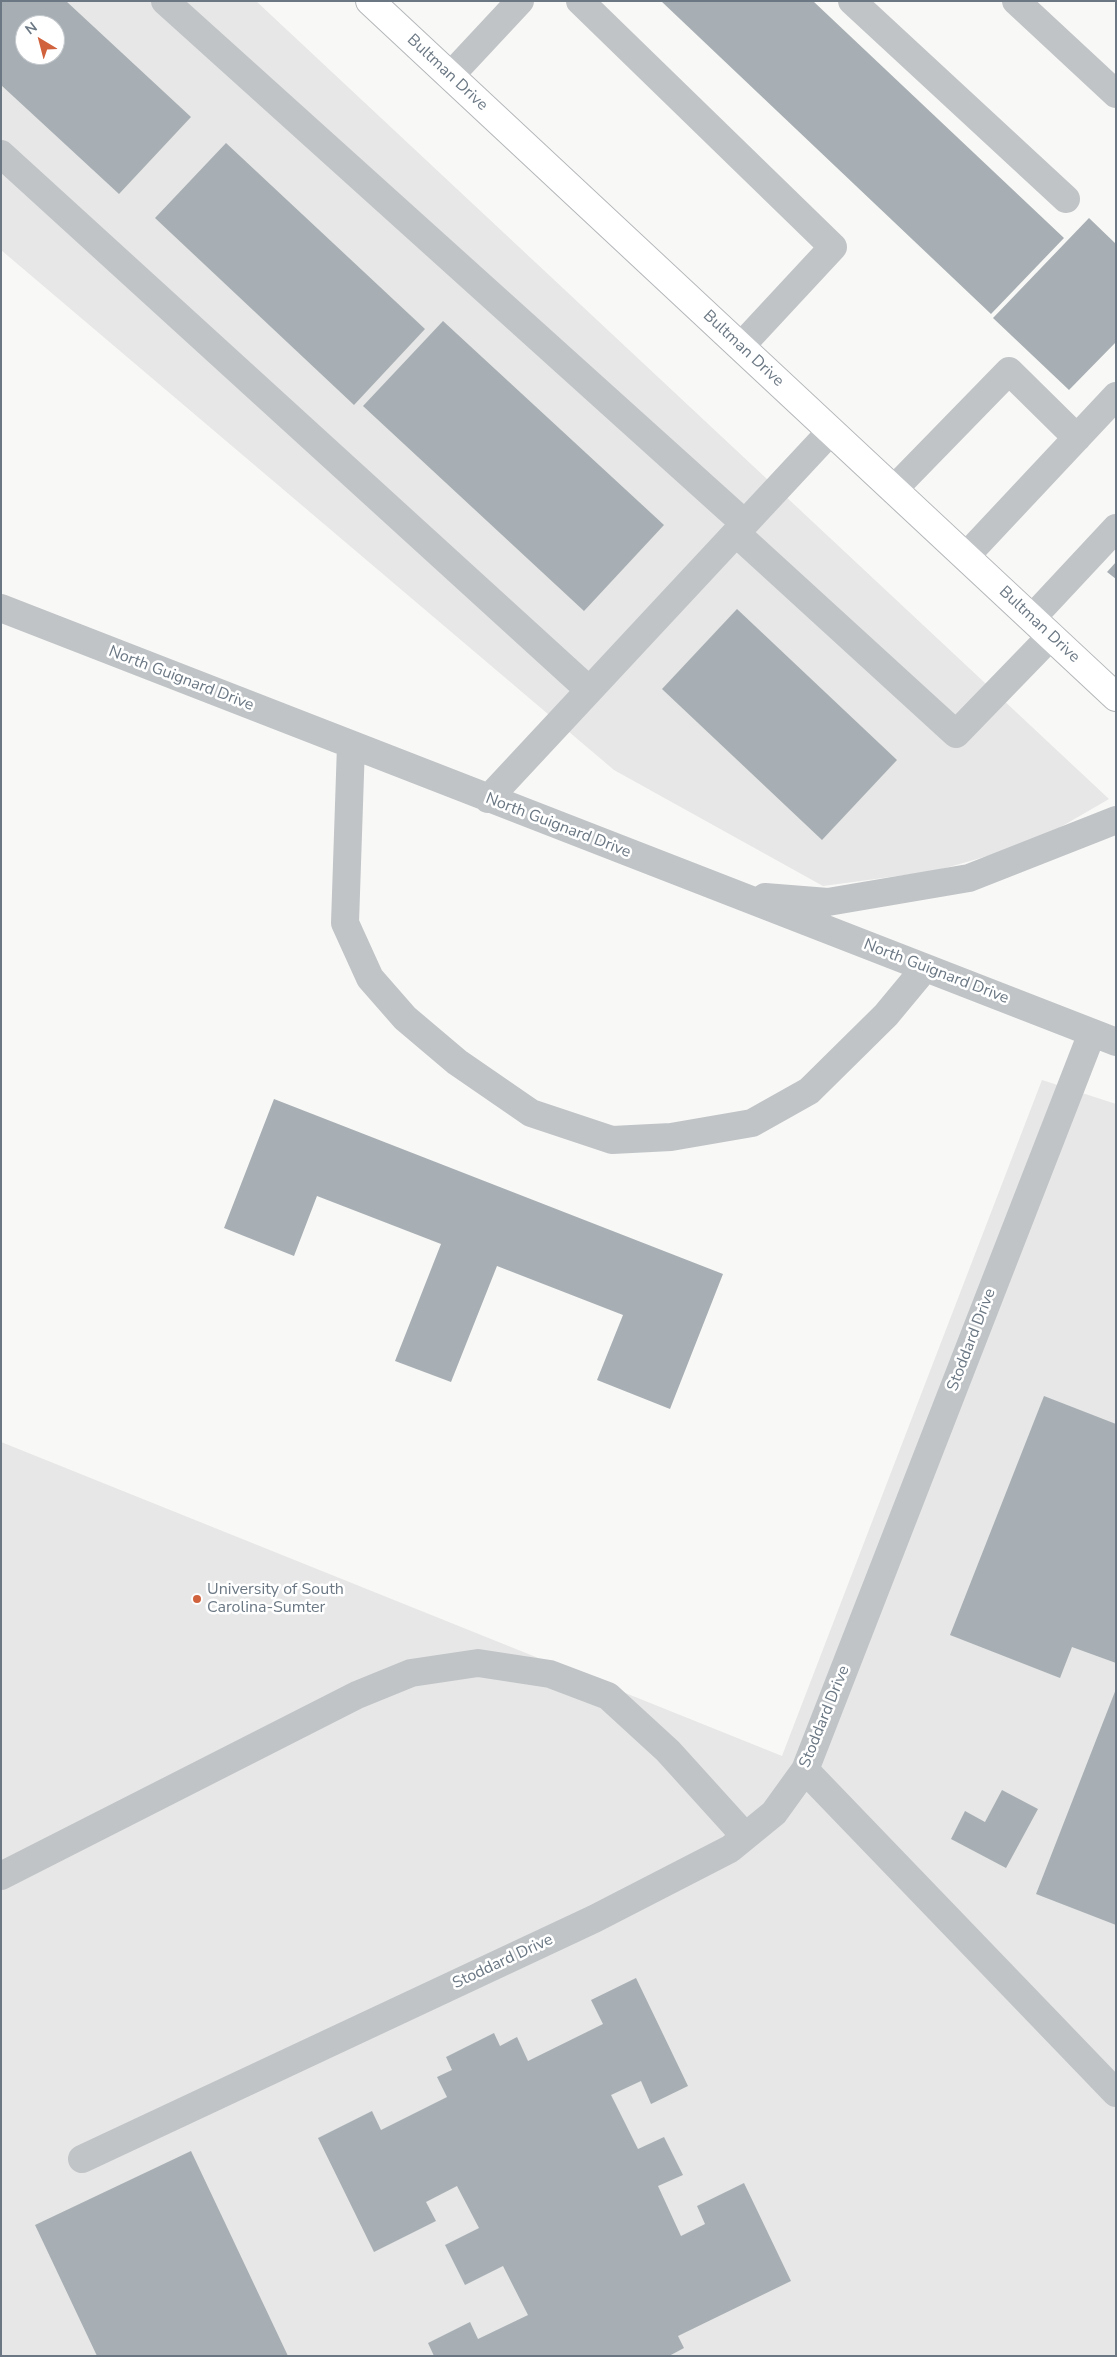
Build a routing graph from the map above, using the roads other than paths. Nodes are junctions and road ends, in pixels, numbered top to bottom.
1 (165, 1) edge
2 (370, 1) edge
3 (520, 1) edge
4 (580, 1) edge
5 (852, 1) edge
6 (1016, 1) edge
7 (450, 76) junction
8 (1116, 94) edge
9 (1, 154) edge
10 (1066, 200) dead end
11 (741, 346) junction
12 (1116, 396) edge
13 (831, 431) junction
14 (1077, 438) junction
15 (894, 489) junction
16 (740, 528) junction
17 (1116, 528) edge
18 (966, 556) junction
19 (1, 608) edge
20 (1032, 618) junction
21 (1051, 636) junction
22 (590, 690) junction
23 (1116, 697) edge
24 (351, 745) junction
25 (488, 799) junction
26 (1116, 820) edge
27 (736, 895) junction
28 (924, 968) junction
29 (1104, 1038) edge
30 (805, 1770) junction
31 (745, 1836) junction
32 (1, 1876) edge
33 (1116, 2093) edge
34 (82, 2158) dead end

1 - 16 street
2 - 7 highway, Bultman Drive
3 - 7 street
4 - 11 street
5 - 10 street
6 - 8 street
7 - 11 highway, Bultman Drive
9 - 22 street
11 - 13 highway, Bultman Drive
12 - 14 street
13 - 15 highway, Bultman Drive
13 - 16 street
14 - 15 street
14 - 18 street
15 - 18 highway, Bultman Drive
16 - 21 street
16 - 22 street
17 - 20 street
18 - 20 highway, Bultman Drive
19 - 24 street, North Guignard Drive
20 - 21 highway, Bultman Drive
21 - 23 highway, Bultman Drive
22 - 25 street
24 - 25 street, North Guignard Drive
24 - 28 street
25 - 27 street, North Guignard Drive
26 - 27 street
27 - 28 street, North Guignard Drive
28 - 29 street, North Guignard Drive
29 - 30 street, Stoddard Drive
30 - 31 street, Stoddard Drive
30 - 33 street
31 - 32 street
31 - 34 street, Stoddard Drive

